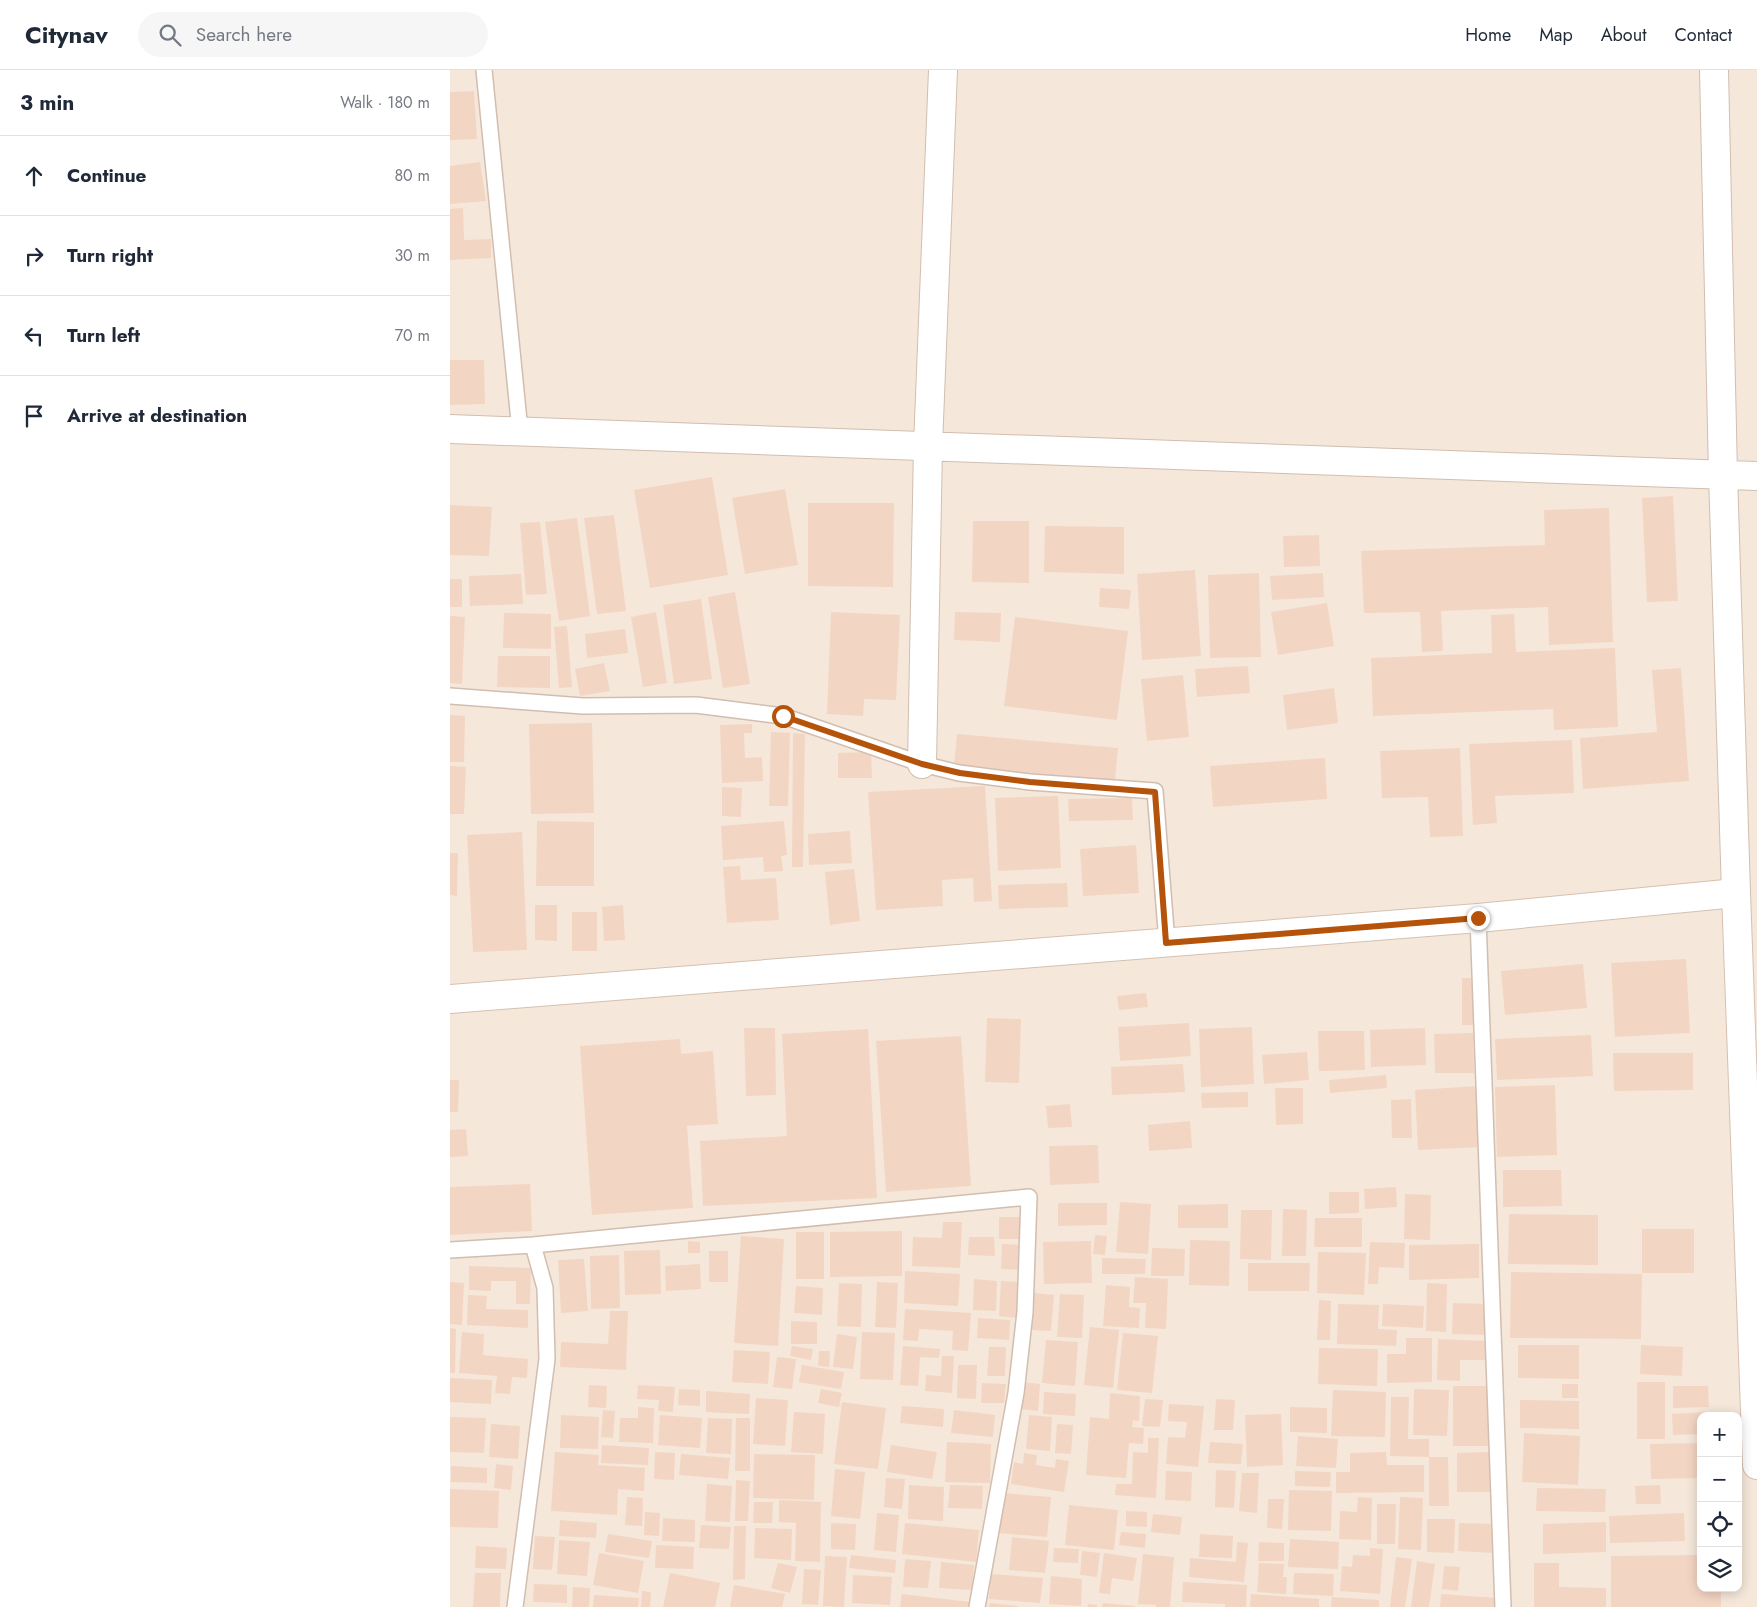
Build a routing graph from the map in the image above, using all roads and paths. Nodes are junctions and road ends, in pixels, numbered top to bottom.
1 (484, 70) edge
2 (943, 70) edge
3 (1714, 70) edge
4 (450, 429) edge
5 (520, 431) junction
6 (928, 446) junction
7 (1723, 474) junction
8 (1757, 476) edge
9 (450, 696) edge
10 (922, 764) junction
11 (1746, 892) edge
12 (1478, 918) junction
13 (1166, 943) junction
14 (450, 999) edge
15 (533, 1246) junction
16 (450, 1250) edge
17 (1757, 1465) edge
18 (515, 1607) edge
19 (977, 1607) edge
20 (1503, 1607) edge

1 - 5 lane
2 - 6 street
3 - 7 street
4 - 5 street
5 - 6 street
6 - 7 street
6 - 10 street
7 - 8 street
7 - 11 street
9 - 10 lane
10 - 13 lane
11 - 12 street
11 - 17 street
12 - 13 street
12 - 20 lane
13 - 14 street
15 - 16 lane
15 - 18 lane
15 - 19 lane

